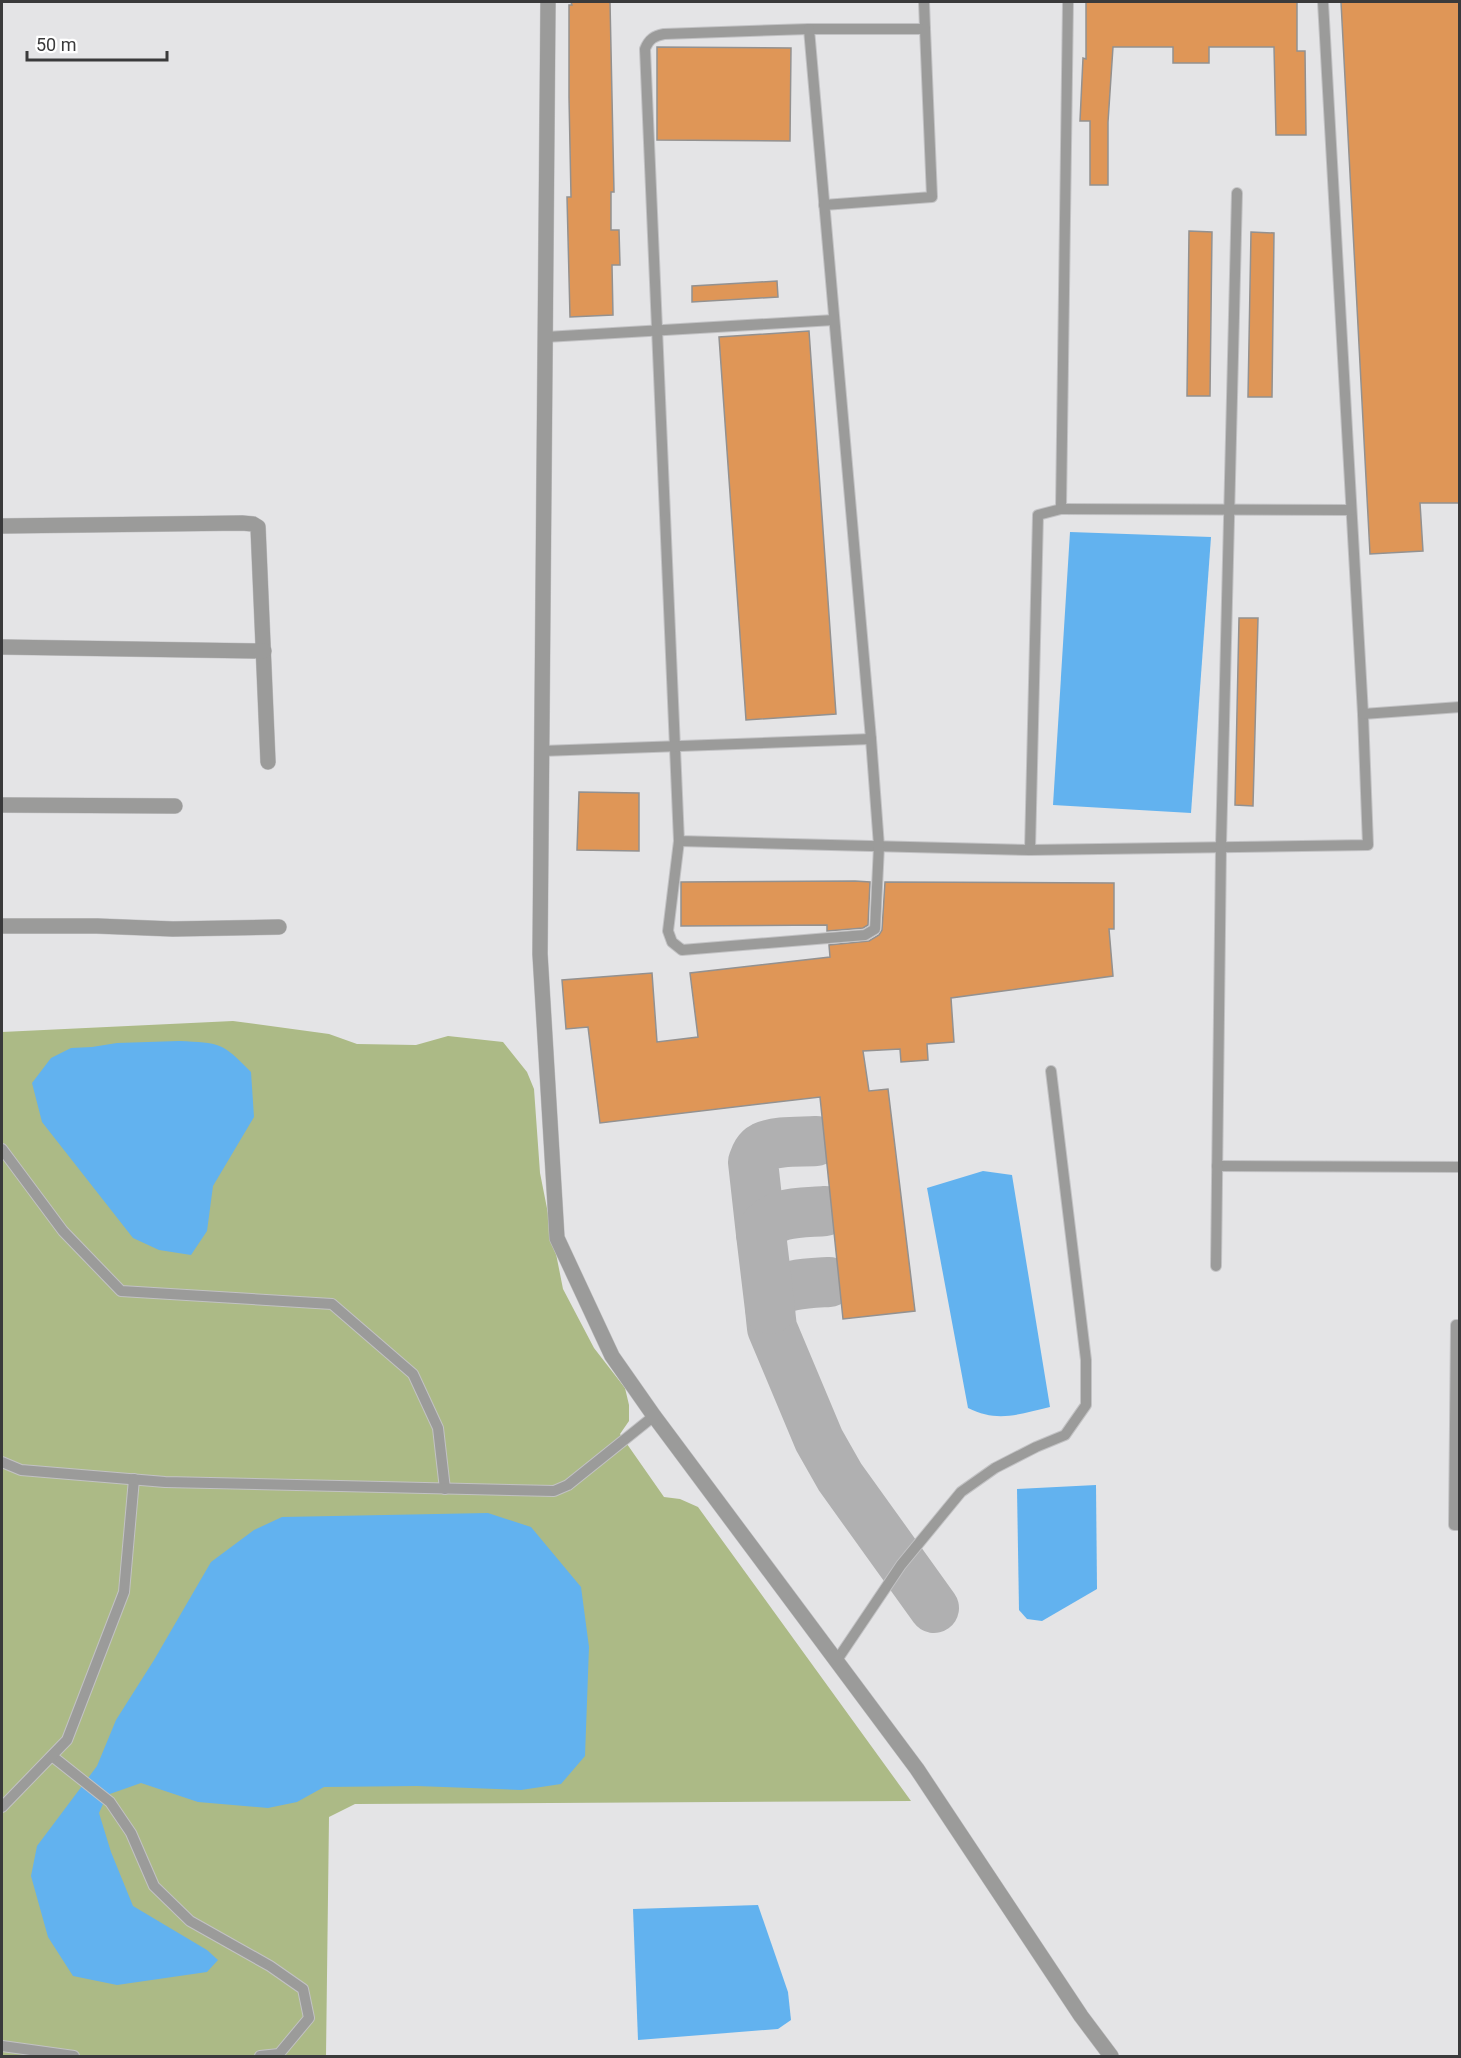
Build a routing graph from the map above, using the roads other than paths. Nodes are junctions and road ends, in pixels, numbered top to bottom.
1 (548, 2) edge
2 (924, 2) edge
3 (1068, 2) edge
4 (1323, 2) edge
5 (809, 29) junction
6 (925, 29) junction
7 (1238, 193) dead end
8 (824, 205) junction
9 (834, 320) junction
10 (658, 331) junction
11 (546, 337) junction
12 (1061, 508) junction
13 (1351, 510) junction
14 (1231, 511) junction
15 (2, 526) edge
16 (2, 647) edge
17 (264, 651) junction
18 (1460, 707) edge
19 (1362, 714) junction
20 (871, 739) junction
21 (676, 746) junction
22 (542, 751) junction
23 (268, 762) dead end
24 (2, 805) edge
25 (176, 806) dead end
26 (679, 841) junction
27 (879, 846) junction
28 (1221, 846) junction
29 (1030, 850) junction
30 (2, 926) edge
31 (279, 927) dead end
32 (1051, 1071) dead end
33 (2, 1149) edge
34 (1217, 1166) junction
35 (1460, 1167) edge
36 (1216, 1266) dead end
37 (1460, 1325) edge
38 (654, 1416) junction
39 (2, 1462) edge
40 (134, 1479) junction
41 (445, 1489) junction
42 (1460, 1525) edge
43 (837, 1660) junction
44 (52, 1756) junction
45 (2, 1807) edge
46 (2, 2046) edge
47 (74, 2056) edge
48 (260, 2056) edge
49 (1112, 2056) edge

1 - 11 street
2 - 6 lane
3 - 12 lane
4 - 13 lane
5 - 6 lane
5 - 8 lane
5 - 10 lane
6 - 8 lane
7 - 14 lane
8 - 9 lane
9 - 10 lane
9 - 20 lane
10 - 11 lane
10 - 21 lane
11 - 22 street
12 - 14 lane
12 - 29 lane
13 - 14 lane
13 - 19 lane
14 - 28 lane
15 - 17 street
16 - 17 street
17 - 23 street
18 - 19 lane
19 - 28 lane
20 - 21 lane
20 - 27 lane
21 - 22 lane
21 - 26 lane
22 - 38 street
24 - 25 street
26 - 27 lane
26 - 27 lane
27 - 29 lane
28 - 29 lane
28 - 34 lane
30 - 31 street
32 - 43 lane
33 - 41 lane
34 - 35 lane
34 - 36 lane
37 - 42 lane
38 - 41 lane
38 - 43 street
39 - 40 lane
40 - 41 lane
40 - 44 lane
43 - 49 street
44 - 45 lane
44 - 48 lane
46 - 47 lane

